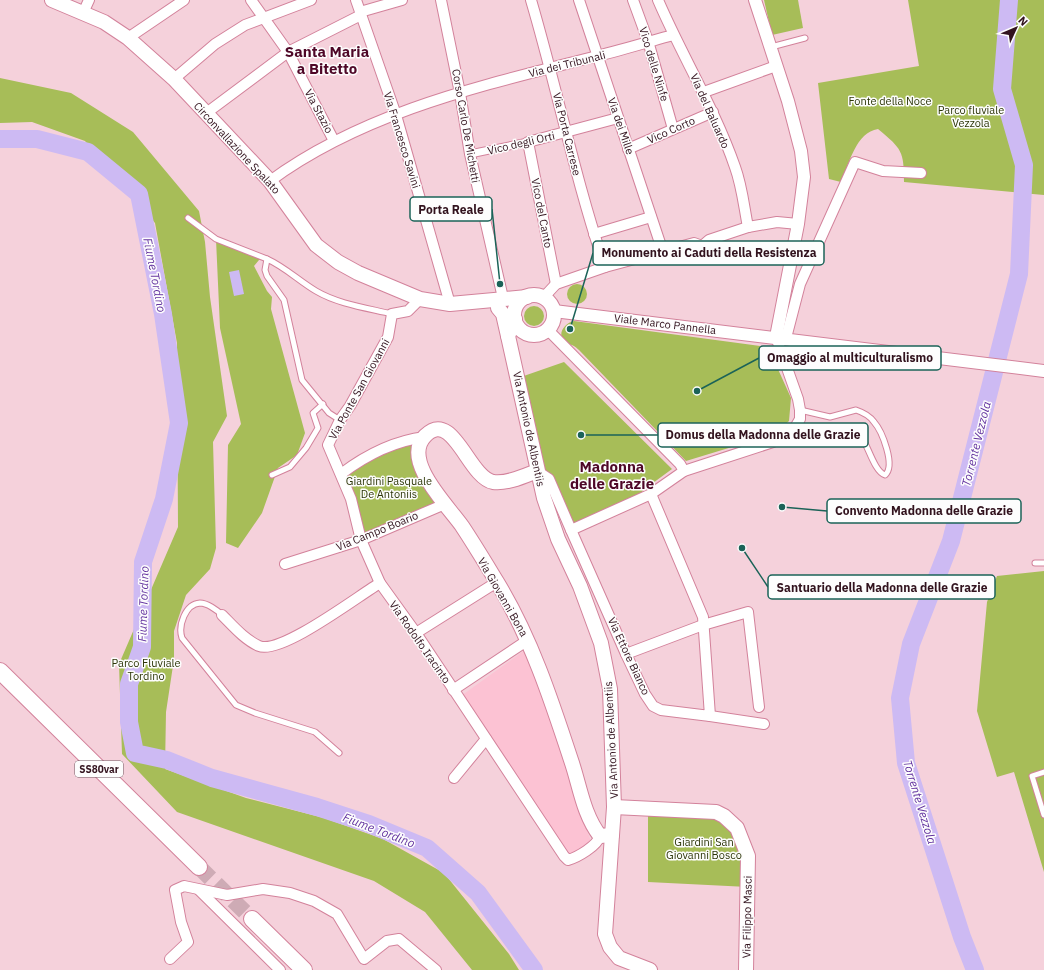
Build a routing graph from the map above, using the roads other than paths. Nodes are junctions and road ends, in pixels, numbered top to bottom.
1 (52, 0) edge
2 (89, 0) edge
3 (184, 0) edge
4 (251, 0) edge
5 (311, 0) edge
6 (356, 0) edge
7 (402, 0) edge
8 (441, 0) edge
9 (533, 0) edge
10 (579, 0) edge
11 (633, 0) edge
12 (658, 0) edge
13 (755, 0) edge
14 (83, 13) junction
15 (360, 14) junction
16 (264, 17) junction
17 (673, 35) junction
18 (128, 38) junction
19 (805, 38) dead end
20 (648, 41) junction
21 (770, 47) junction
22 (288, 52) junction
23 (597, 56) junction
24 (776, 66) junction
25 (551, 67) junction
26 (174, 79) junction
27 (704, 92) junction
28 (460, 93) junction
29 (713, 112) junction
30 (205, 114) junction
31 (396, 115) junction
32 (618, 118) junction
33 (673, 129) junction
34 (566, 132) junction
35 (334, 141) junction
36 (528, 142) junction
37 (628, 149) junction
38 (470, 154) junction
39 (921, 173) dead end
40 (270, 181) junction
41 (651, 217) junction
42 (188, 218) dead end
43 (798, 224) junction
44 (748, 227) junction
45 (594, 234) junction
46 (663, 252) junction
47 (267, 258) junction
48 (605, 267) junction
49 (556, 284) junction
50 (527, 297) junction
51 (543, 298) junction
52 (420, 299) junction
53 (497, 303) junction
54 (450, 304) junction
55 (554, 311) junction
56 (392, 314) junction
57 (514, 316) junction
58 (548, 330) junction
59 (528, 335) junction
60 (508, 336) junction
61 (785, 338) junction
62 (514, 354) junction
63 (1044, 371) edge
64 (322, 404) junction
65 (800, 410) junction
66 (340, 420) junction
67 (836, 435) dead end
68 (425, 437) junction
69 (537, 471) junction
70 (684, 471) junction
71 (341, 474) junction
72 (272, 475) dead end
73 (651, 494) junction
74 (445, 504) junction
75 (571, 530) junction
76 (361, 540) junction
77 (1035, 563) dead end
78 (1044, 563) edge
79 (285, 564) dead end
80 (497, 582) junction
81 (380, 583) junction
82 (222, 615) joint
83 (703, 625) junction
84 (416, 633) junction
85 (528, 640) junction
86 (626, 654) junction
87 (0, 671) edge
88 (453, 690) junction
89 (759, 707) dead end
90 (710, 716) junction
91 (764, 724) dead end
92 (486, 740) junction
93 (339, 753) dead end
94 (1044, 772) edge
95 (454, 778) dead end
96 (614, 807) junction
97 (1044, 815) edge
98 (606, 836) junction
99 (199, 867) tunnel mouth
100 (197, 888) junction
101 (252, 919) tunnel mouth
102 (170, 960) dead end
103 (280, 970) edge
104 (304, 970) edge
105 (436, 970) edge
106 (650, 970) edge
107 (746, 970) edge

1 - 14 main road, Circonvallazione Spalato
2 - 14 street
3 - 18 street
4 - 16 street, Via Stazio
5 - 16 street
6 - 15 street, Via Francesco Savini
7 - 15 street
8 - 28 street, Corso Carlo De Michetti
9 - 25 street, Via Porta Carrese
10 - 23 street, Via dei Mille
11 - 20 street, Vico delle Ninfe
12 - 17 street, Via del Baluardo
13 - 21 street
14 - 18 main road, Circonvallazione Spalato
15 - 22 street
15 - 31 street, Via Francesco Savini
16 - 22 street, Via Stazio
16 - 26 street
17 - 20 street, Via dei Tribunali
17 - 27 street, Via del Baluardo
18 - 26 main road, Circonvallazione Spalato
19 - 21 lane
20 - 23 street, Via dei Tribunali
20 - 33 street, Vico delle Ninfe
21 - 24 street
22 - 30 street
22 - 35 street, Via Stazio
23 - 25 street, Via dei Tribunali
23 - 32 street, Via dei Mille
24 - 27 street
24 - 43 street
25 - 28 street, Via dei Tribunali
25 - 34 street, Via Porta Carrese
26 - 30 main road, Circonvallazione Spalato
27 - 29 street, Via del Baluardo
28 - 31 street, Via dei Tribunali
28 - 38 street, Corso Carlo De Michetti
29 - 33 street, Vico Corto
29 - 44 street, Via del Baluardo
30 - 40 main road, Circonvallazione Spalato
31 - 35 street, Via dei Tribunali
31 - 54 street, Via Francesco Savini
32 - 34 street, Vico degli Orti
32 - 37 street, Via dei Mille
33 - 37 street, Vico Corto
34 - 36 street, Vico degli Orti
34 - 45 street, Via Porta Carrese
35 - 40 street, Via dei Tribunali
36 - 38 street, Vico degli Orti
36 - 49 street, Vico del Canto
37 - 41 street, Via dei Mille
38 - 53 street, Corso Carlo De Michetti
39 - 61 street
40 - 52 main road, Circonvallazione Spalato
41 - 45 street
41 - 46 street, Via dei Mille
42 - 47 lane
43 - 44 street
43 - 61 street
44 - 46 street
45 - 48 street, Via Porta Carrese
46 - 48 street
47 - 56 lane
47 - 64 lane
48 - 49 street
49 - 51 street
50 - 51 main road
50 - 53 main road, Circonvallazione Spalato
50 - 57 main road
51 - 55 main road
52 - 54 main road, Circonvallazione Spalato
52 - 56 street
53 - 54 main road, Circonvallazione Spalato
53 - 57 main road, Circonvallazione Spalato
53 - 60 main road, Via Antonio de Albentiis
55 - 58 main road
55 - 61 street, Viale Marco Pannella
56 - 66 street, Via Ponte San Giovanni
57 - 59 main road
57 - 60 main road
58 - 59 main road
58 - 70 street
59 - 62 main road
60 - 62 main road, Via Antonio de Albentiis
61 - 63 street, Viale Marco Pannella
61 - 65 street
62 - 69 main road, Via Antonio de Albentiis
64 - 66 lane
64 - 72 lane
65 - 67 lane
65 - 70 street
66 - 71 street, Via Ponte San Giovanni
68 - 69 main road
68 - 71 street
68 - 74 main road, Via Giovanni Bona
69 - 75 street, Via Ettore Bianco
69 - 96 main road, Via Antonio de Albentiis
70 - 73 street
71 - 76 street, Via Ponte San Giovanni
73 - 75 street
73 - 83 street
74 - 76 street, Via Campo Boario
74 - 80 main road, Via Giovanni Bona
75 - 86 street, Via Ettore Bianco
76 - 79 street, Via Campo Boario
76 - 81 street, Via Rodolfo Iracinto
77 - 78 lane
80 - 84 street
80 - 85 main road, Via Giovanni Bona
81 - 82 street
81 - 84 street, Via Rodolfo Iracinto
82 - 93 lane
83 - 86 street
83 - 89 street
83 - 90 street
84 - 88 street, Via Rodolfo Iracinto
85 - 88 street
85 - 98 main road, Via Giovanni Bona
86 - 90 street, Via Ettore Bianco
87 - 99 highway, SS80var
88 - 92 street, Via Rodolfo Iracinto
90 - 91 street
92 - 95 street
92 - 98 street, Via Rodolfo Iracinto
94 - 97 lane
96 - 98 main road, Via Antonio de Albentiis
96 - 107 main road, Via Filippo Masci
98 - 106 main road, Via Antonio de Albentiis
100 - 102 street
100 - 103 street
100 - 105 street
101 - 104 highway

